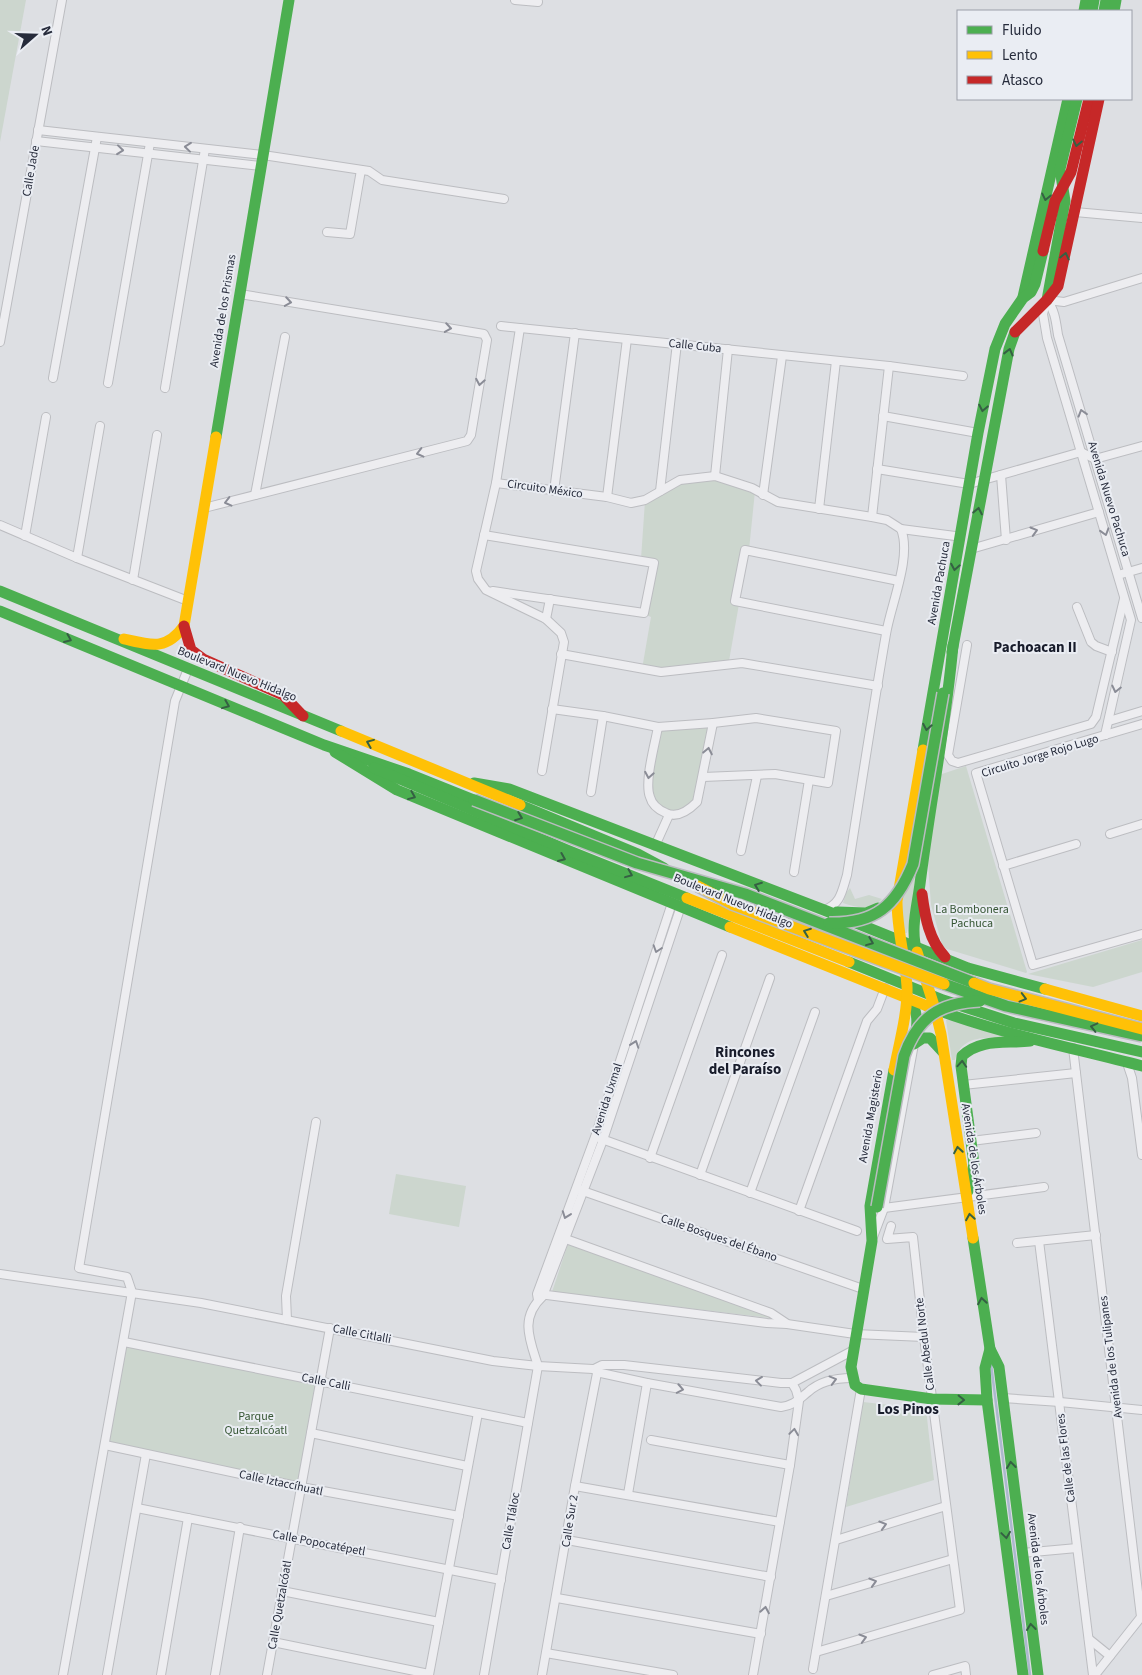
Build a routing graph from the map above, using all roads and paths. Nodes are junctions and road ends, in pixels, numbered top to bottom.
1 (62, 0) edge
2 (289, 0) edge
3 (515, 0) edge
4 (538, 2) dead end
5 (1068, 100) edge
6 (1077, 100) edge
7 (1089, 100) edge
8 (1099, 100) edge
9 (38, 130) junction
10 (97, 137) junction
11 (36, 141) junction
12 (150, 143) junction
13 (96, 147) junction
14 (205, 149) junction
15 (148, 153) junction
16 (204, 159) junction
17 (262, 160) junction
18 (361, 170) junction
19 (1063, 187) junction
20 (504, 200) dead end
21 (1075, 212) junction
22 (1142, 218) edge
23 (327, 232) dead end
24 (1142, 278) edge
25 (240, 294) junction
26 (1023, 298) junction
27 (1047, 300) junction
28 (501, 326) dead end
29 (520, 328) junction
30 (575, 333) junction
31 (285, 337) dead end
32 (627, 339) junction
33 (0, 342) edge
34 (677, 343) junction
35 (728, 349) junction
36 (782, 356) junction
37 (836, 361) junction
38 (889, 366) junction
39 (963, 376) dead end
40 (53, 378) dead end
41 (108, 383) dead end
42 (165, 388) dead end
43 (883, 416) junction
44 (46, 417) dead end
45 (100, 426) dead end
46 (978, 433) junction
47 (158, 434) dead end
48 (1142, 446) edge
49 (1081, 452) junction
50 (1095, 460) junction
51 (877, 469) junction
52 (1001, 475) junction
53 (715, 476) junction
54 (984, 480) junction
55 (496, 483) junction
56 (969, 484) junction
57 (554, 491) junction
58 (660, 491) junction
59 (255, 495) junction
60 (764, 495) junction
61 (607, 498) junction
62 (204, 508) junction
63 (819, 509) junction
64 (1099, 512) junction
65 (872, 517) junction
66 (0, 525) edge
67 (901, 529) junction
68 (484, 535) junction
69 (25, 536) junction
70 (955, 536) dead end
71 (1006, 540) junction
72 (971, 549) junction
73 (77, 558) junction
74 (1142, 568) edge
75 (1128, 572) junction
76 (1118, 575) junction
77 (133, 580) junction
78 (899, 581) junction
79 (486, 590) junction
80 (4, 593) edge
81 (550, 598) junction
82 (1125, 598) junction
83 (188, 601) junction
84 (1077, 607) dead end
85 (0, 611) edge
86 (1141, 618) edge
87 (0, 619) edge
88 (546, 619) junction
89 (23, 620) junction
90 (1131, 620) junction
91 (1119, 624) junction
92 (184, 626) junction
93 (886, 631) junction
94 (108, 636) junction
95 (953, 645) junction
96 (967, 646) dead end
97 (1112, 652) junction
98 (561, 654) junction
99 (188, 669) junction
100 (181, 686) junction
101 (878, 686) junction
102 (552, 709) junction
103 (1142, 711) edge
104 (304, 716) junction
105 (603, 716) junction
106 (1109, 721) junction
107 (713, 724) junction
108 (1142, 724) edge
109 (658, 727) junction
110 (1105, 735) junction
111 (324, 745) junction
112 (542, 771) dead end
113 (757, 776) junction
114 (703, 777) junction
115 (808, 780) junction
116 (464, 781) junction
117 (591, 792) dead end
118 (669, 815) junction
119 (1142, 824) edge
120 (1110, 834) dead end
121 (1076, 844) dead end
122 (655, 846) junction
123 (741, 850) dead end
124 (1003, 866) junction
125 (794, 872) dead end
126 (900, 880) junction
127 (920, 885) junction
128 (677, 905) junction
129 (824, 910) junction
130 (697, 913) junction
131 (728, 914) junction
132 (819, 922) junction
133 (1142, 934) edge
134 (899, 940) junction
135 (915, 947) junction
136 (722, 955) dead end
137 (903, 961) junction
138 (950, 961) junction
139 (857, 965) junction
140 (968, 968) junction
141 (923, 975) junction
142 (770, 978) dead end
143 (859, 978) junction
144 (885, 988) junction
145 (907, 991) junction
146 (930, 994) junction
147 (990, 1001) junction
148 (935, 1009) junction
149 (815, 1012) dead end
150 (1142, 1016) edge
151 (901, 1025) junction
152 (1142, 1029) edge
153 (1142, 1036) edge
154 (1034, 1040) junction
155 (914, 1044) junction
156 (1073, 1048) junction
157 (1142, 1052) edge
158 (944, 1054) junction
159 (1127, 1063) junction
160 (1142, 1066) edge
161 (1076, 1073) junction
162 (1132, 1078) junction
163 (1142, 1080) edge
164 (963, 1085) junction
165 (316, 1122) dead end
166 (1036, 1133) dead end
167 (594, 1137) junction
168 (603, 1140) junction
169 (971, 1141) junction
170 (1141, 1145) edge
171 (1142, 1155) edge
172 (650, 1158) junction
173 (700, 1175) junction
174 (1044, 1187) dead end
175 (580, 1190) junction
176 (750, 1193) junction
177 (967, 1198) junction
178 (881, 1208) junction
179 (800, 1211) junction
180 (891, 1226) dead end
181 (857, 1231) dead end
182 (1096, 1235) junction
183 (562, 1237) junction
184 (1039, 1241) junction
185 (872, 1242) junction
186 (1017, 1243) dead end
187 (0, 1274) edge
188 (863, 1289) junction
189 (132, 1292) junction
190 (539, 1297) junction
191 (286, 1320) junction
192 (787, 1324) junction
193 (330, 1328) junction
194 (855, 1334) junction
195 (924, 1337) junction
196 (124, 1342) junction
197 (990, 1349) junction
198 (852, 1351) junction
199 (538, 1366) junction
200 (596, 1369) junction
201 (852, 1378) junction
202 (320, 1380) junction
203 (647, 1382) junction
204 (792, 1383) junction
205 (861, 1389) junction
206 (1003, 1398) junction
207 (932, 1399) junction
208 (987, 1400) junction
209 (799, 1401) junction
210 (1060, 1402) junction
211 (1117, 1408) junction
212 (1142, 1410) edge
213 (478, 1413) junction
214 (528, 1423) junction
215 (311, 1433) junction
216 (651, 1440) dead end
217 (105, 1445) junction
218 (146, 1454) junction
219 (790, 1465) junction
220 (467, 1466) junction
221 (575, 1486) junction
222 (300, 1487) junction
223 (628, 1494) junction
224 (946, 1506) junction
225 (137, 1508) junction
226 (458, 1516) junction
227 (188, 1518) junction
228 (780, 1522) junction
229 (240, 1527) junction
230 (292, 1538) junction
231 (567, 1540) junction
232 (836, 1540) junction
233 (1077, 1548) junction
234 (1022, 1554) junction
235 (953, 1559) junction
236 (448, 1570) junction
237 (771, 1577) junction
238 (500, 1580) junction
239 (282, 1591) junction
240 (826, 1596) junction
241 (557, 1598) junction
242 (439, 1622) junction
243 (761, 1634) junction
244 (1089, 1639) junction
245 (273, 1642) junction
246 (816, 1652) junction
247 (546, 1653) junction
248 (1110, 1656) junction
249 (813, 1669) dead end
250 (429, 1674) edge
251 (63, 1675) edge
252 (107, 1675) edge
253 (161, 1675) edge
254 (215, 1675) edge
255 (267, 1675) edge
256 (484, 1675) edge
257 (542, 1675) edge
258 (673, 1675) edge
259 (753, 1675) edge
260 (933, 1675) edge
261 (966, 1675) edge
262 (1023, 1675) edge
263 (1038, 1675) edge
264 (1094, 1675) edge

1 - 9 street, Calle Jade
2 - 17 main road, Avenida de los Prismas
3 - 4 street
5 -> 26 main road
6 - 19 main road
7 -> 19 main road, Avenida Pachuca
8 - 21 main road, Avenida Nuevo Pachuca
9 - 10 street
9 - 11 street, Calle Jade
10 - 12 street
10 - 13 street
11 - 13 street
11 - 33 street, Calle Jade
14 -> 12 street
12 - 15 street
13 -> 15 street
13 - 40 street
14 - 16 street
14 - 17 street
15 - 16 street
15 - 41 street
16 - 17 street
16 - 42 street
17 - 18 street
17 - 25 main road, Avenida de los Prismas
18 - 20 street
18 - 23 street
19 - 26 main road, Avenida Pachuca
19 - 27 main road
21 - 22 street
27 -> 21 main road, Avenida Nuevo Pachuca
24 - 27 street
25 -> 59 street
25 - 62 main road, Avenida de los Prismas
26 - 27 main road
26 -> 46 main road, Avenida Pachuca
27 - 49 street, Avenida Nuevo Pachuca
50 -> 27 street, Avenida Nuevo Pachuca
54 -> 27 main road, Avenida Pachuca
28 - 29 street, Calle Cuba
29 - 30 street, Calle Cuba
29 - 55 street
30 - 32 street, Calle Cuba
30 - 57 street
31 - 59 street
32 - 34 street, Calle Cuba
32 - 61 street
34 - 35 street, Calle Cuba
34 - 58 street
35 - 36 street, Calle Cuba
35 - 53 street
36 - 37 street, Calle Cuba
36 - 60 street
37 - 38 street, Calle Cuba
37 - 63 street
38 - 39 street, Calle Cuba
38 - 43 street
43 - 46 street
43 - 51 street
44 - 69 street
45 - 73 street
46 - 56 main road, Avenida Pachuca
47 - 77 street
48 - 50 street
49 - 50 street
49 - 52 street
49 - 64 street, Avenida Nuevo Pachuca
50 - 75 street, Avenida Nuevo Pachuca
51 - 56 street
51 - 65 street
52 - 54 street
52 - 71 street
53 - 58 street, Circuito México
53 - 60 street, Circuito México
54 - 56 street
72 -> 54 main road, Avenida Pachuca
55 - 57 street, Circuito México
55 - 68 street, Circuito México
56 -> 126 main road, Avenida Pachuca
57 - 61 street, Circuito México
58 - 61 street, Circuito México
59 -> 62 street
60 - 63 street, Circuito México
62 - 83 main road, Avenida de los Prismas
63 - 65 street, Circuito México
71 -> 64 street
64 -> 76 street, Avenida Nuevo Pachuca
65 - 67 street, Circuito México
66 - 69 street
67 - 70 street, Circuito México
67 - 78 street
68 - 79 street, Circuito México
68 - 81 street
69 - 73 street
71 - 72 street
72 - 95 main road, Avenida Pachuca
73 - 77 street
74 - 75 street
75 - 76 street
75 - 86 street, Avenida Nuevo Pachuca
76 - 82 street, Avenida Nuevo Pachuca
77 - 83 street
78 - 93 street
78 - 93 street
79 - 81 street
79 - 88 street
80 - 94 main road, Boulevard Nuevo Hidalgo
81 - 88 street
82 - 90 street, Avenida Nuevo Pachuca
82 - 91 street
83 - 92 main road, Avenida de los Prismas
84 - 97 street
85 - 89 main road, Boulevard Nuevo Hidalgo
86 - 90 street
87 - 89 main road
88 - 98 street
89 -> 100 main road, Boulevard Nuevo Hidalgo
90 - 91 street
90 -> 106 street, Avenida Nuevo Pachuca
91 - 97 street
92 - 94 main road
92 - 104 main road, Avenida de los Prismas
93 - 101 street
94 - 99 main road, Boulevard Nuevo Hidalgo
95 - 127 main road
95 - 132 main road, bridge
96 - 97 street
98 - 101 street
98 - 102 street
99 - 100 street
99 - 104 main road, Boulevard Nuevo Hidalgo
100 -> 111 main road, Boulevard Nuevo Hidalgo
100 - 189 street
101 - 129 street
102 - 105 street
102 - 112 street
103 - 106 street, Circuito Jorge Rojo Lugo
116 -> 104 main road, Boulevard Nuevo Hidalgo
105 - 109 street
105 - 117 street
106 - 110 street, Avenida Nuevo Pachuca
107 - 109 street
114 -> 107 street
107 - 115 street
108 - 110 street, Circuito Jorge Rojo Lugo
109 -> 118 street
110 - 124 street, Circuito Jorge Rojo Lugo
111 -> 128 main road
111 -> 131 main road, Boulevard Nuevo Hidalgo
111 -> 132 main road, Boulevard Nuevo Hidalgo, bridge
113 - 114 street
113 - 115 street
113 - 123 street
114 - 118 street
115 - 125 street
116 - 122 main road, Boulevard Nuevo Hidalgo
147 -> 116 main road, Boulevard Nuevo Hidalgo, bridge
118 - 122 street
119 - 120 street
121 - 124 street
129 -> 122 main road, Boulevard Nuevo Hidalgo
124 - 133 street, Circuito Jorge Rojo Lugo
126 - 129 main road
126 - 134 main road, Avenida Pachuca
127 - 135 main road
127 - 138 main road
128 - 130 main road
128 -> 167 street, Avenida Uxmal
168 -> 128 street, Avenida Uxmal
129 - 134 main road, Boulevard Nuevo Hidalgo
130 - 131 main road
130 - 143 main road
131 - 139 main road, Boulevard Nuevo Hidalgo
132 -> 152 main road, Boulevard Nuevo Hidalgo, bridge
134 - 135 main road, Boulevard Nuevo Hidalgo
134 - 137 main road
135 - 137 main road
135 - 138 main road, Boulevard Nuevo Hidalgo
135 - 141 main road
136 - 172 street
137 - 139 main road
137 - 145 main road
138 - 140 main road, Boulevard Nuevo Hidalgo
139 - 145 main road, Boulevard Nuevo Hidalgo
140 - 141 main road
140 - 150 main road, Boulevard Nuevo Hidalgo
141 - 145 main road
141 - 146 main road, Avenida de los Árboles
142 - 173 street
143 - 144 main road
143 - 145 main road
144 - 145 main road
144 - 151 main road
144 - 179 street
145 - 146 main road, Boulevard Nuevo Hidalgo
145 - 148 main road
145 - 151 main road, Avenida Magisterio
145 - 155 main road
146 - 148 main road, Avenida de los Árboles
146 - 157 main road, Boulevard Nuevo Hidalgo
153 -> 147 main road, Boulevard Nuevo Hidalgo, bridge
147 - 178 main road, bridge
148 - 154 main road
148 - 158 main road, Avenida de los Árboles
149 - 176 street
151 - 185 main road, Avenida Magisterio
154 - 156 main road
164 -> 154 main road
155 - 158 main road
155 - 178 street
156 - 159 main road
156 - 161 street, Avenida de los Tulipanes
177 -> 158 main road, Avenida de los Árboles
159 - 160 main road
159 - 162 street
161 - 164 street
161 - 182 street, Avenida de los Tulipanes
162 - 163 street
162 - 170 street
164 - 169 main road
165 - 191 street
166 - 169 street
167 - 168 street
167 - 175 street, Avenida Uxmal
168 - 172 street
168 - 175 street, Avenida Uxmal
169 - 177 main road
170 - 171 street
172 - 173 street
173 - 176 street
174 - 177 street
175 - 183 street, Avenida Uxmal
175 - 188 street, Calle Bosques del Ébano
176 - 179 street
177 - 178 street
197 -> 177 main road, Avenida de los Árboles
178 - 185 main road
179 - 181 street
180 - 195 street, Calle Abedul Norte
182 - 184 street
182 - 211 street, Avenida de los Tulipanes
183 - 190 street, Avenida Uxmal
183 - 192 street
184 - 186 street
184 - 210 street, Calle de las Flores
185 - 188 main road, Avenida Magisterio
187 - 189 street, Calle Citlalli
188 - 194 main road, Avenida Magisterio
189 - 191 street, Calle Citlalli
189 - 196 street
190 - 192 street
190 - 199 street, Avenida Uxmal
191 - 193 street, Calle Citlalli
192 - 194 street
193 - 199 street, Calle Citlalli
193 - 202 street, Calle Quetzalcóatl
194 - 195 street
194 - 198 main road, Avenida Magisterio
195 - 207 street, Calle Abedul Norte
196 - 202 street, Calle Calli
196 - 217 street
197 - 206 main road, Avenida de los Árboles
197 - 208 main road, Avenida de los Árboles
198 - 201 main road, Avenida Magisterio
198 - 204 street
199 - 200 street, Calle Citlalli
199 - 214 street, Calle Tláloc
200 - 203 street
204 -> 200 street
200 - 221 street, Calle Sur 2
201 - 205 main road
209 -> 201 street
202 - 213 street, Calle Calli
202 - 215 street, Calle Quetzalcóatl
203 -> 209 street
203 - 223 street
204 - 209 street
205 - 207 main road
205 - 232 street
206 - 210 street
234 -> 206 main road, Avenida de los Árboles
207 -> 208 main road
207 - 224 street, Calle Abedul Norte
208 -> 262 main road, Avenida de los Árboles
219 -> 209 street
210 - 211 street
210 - 233 street, Calle de las Flores
211 - 212 street
211 - 248 street, Avenida de los Tulipanes
213 - 214 street, Calle Calli
213 - 220 street
214 - 238 street, Calle Tláloc
215 - 220 street
215 - 222 street, Calle Quetzalcóatl
216 - 219 street
217 - 218 street, Calle Iztaccíhuatl
217 - 251 street
218 - 222 street, Calle Iztaccíhuatl
218 - 225 street
219 - 228 street
220 - 226 street
221 - 223 street
221 - 231 street, Calle Sur 2
222 - 226 street, Calle Iztaccíhuatl
222 - 230 street, Calle Quetzalcóatl
223 - 228 street
232 -> 224 street
224 - 235 street, Calle Abedul Norte
225 - 227 street, Calle Popocatépetl
225 - 252 street
226 - 236 street
227 - 229 street, Calle Popocatépetl
227 - 253 street
228 - 237 street
229 - 230 street, Calle Popocatépetl
229 - 254 street
230 - 236 street, Calle Popocatépetl
230 - 239 street, Calle Quetzalcóatl
231 - 237 street
231 - 241 street, Calle Sur 2
232 - 240 street
233 - 234 street
233 - 244 street, Calle de las Flores
263 -> 234 main road, Avenida de los Árboles
240 -> 235 street
246 -> 235 street, Calle Abedul Norte
236 - 238 street, Calle Popocatépetl
236 - 242 street
243 -> 237 street
238 - 256 street, Calle Tláloc
239 - 242 street
239 - 245 street, Calle Quetzalcóatl
240 - 246 street
241 - 243 street
241 - 247 street, Calle Sur 2
242 - 250 street
243 - 259 street
244 - 248 street
244 - 264 street, Calle de las Flores
245 - 250 street
245 - 255 street, Calle Quetzalcóatl
246 - 249 street
247 - 257 street, Calle Sur 2
247 - 258 street
248 - 264 street, Avenida de los Tulipanes
260 - 261 street

